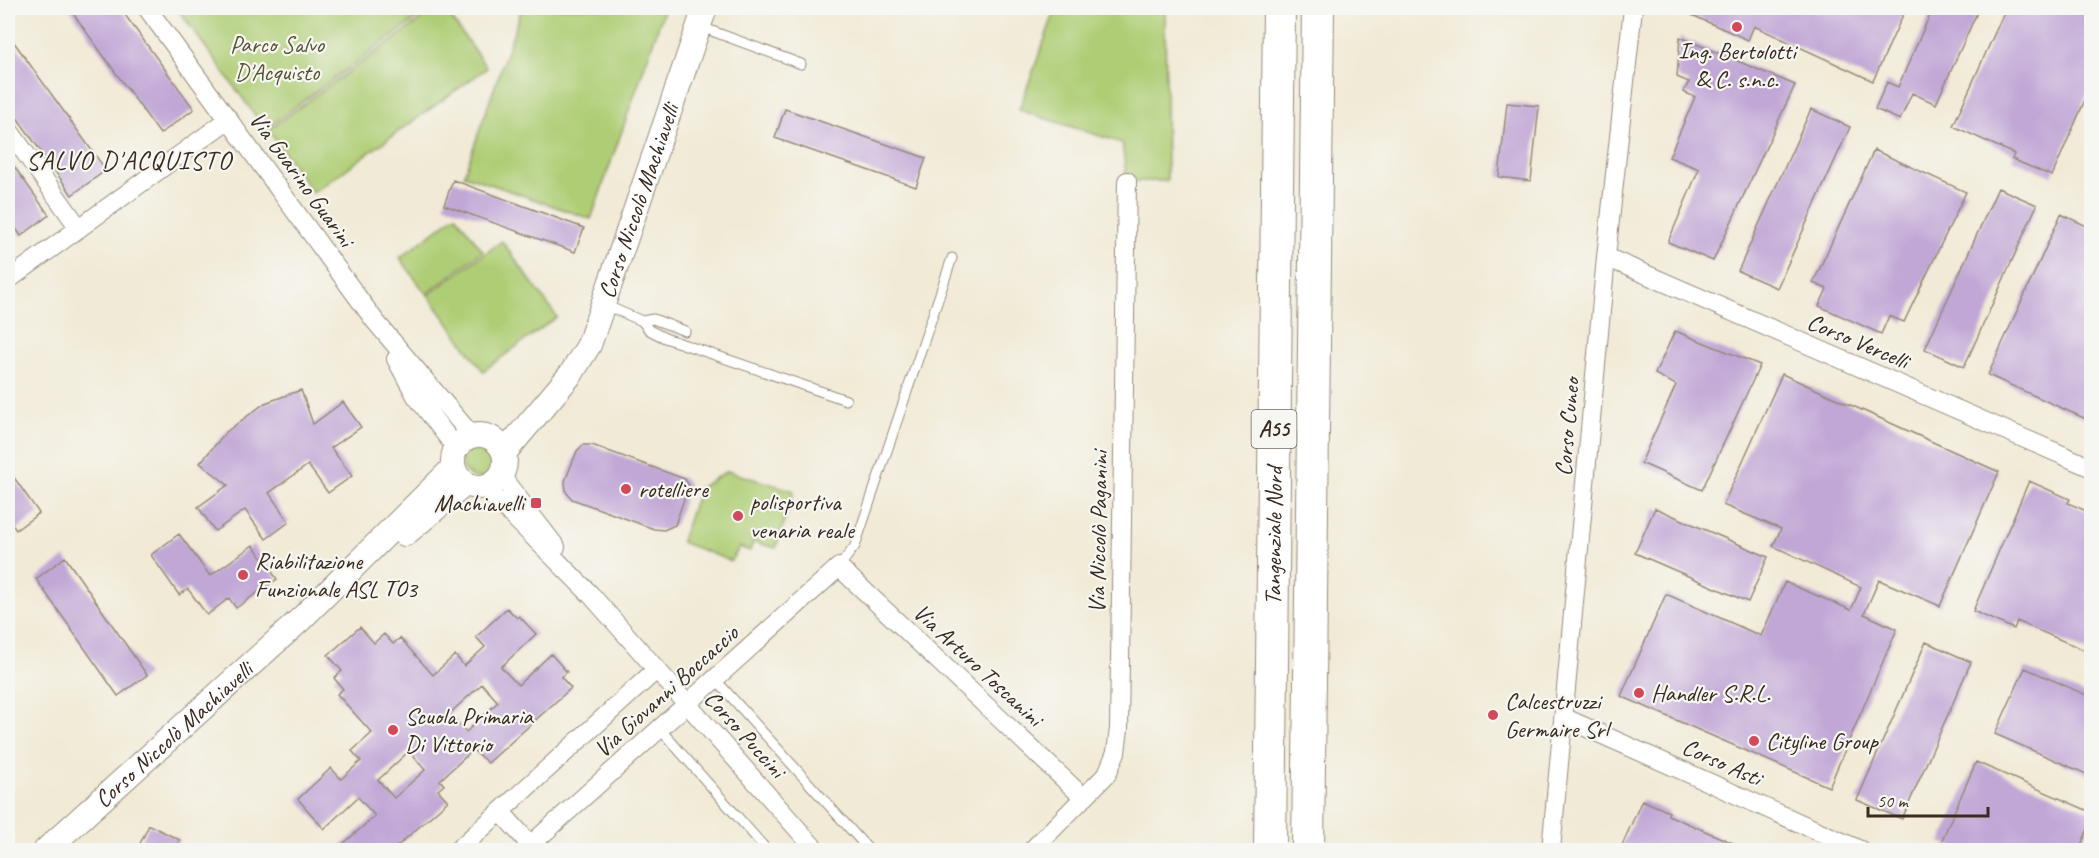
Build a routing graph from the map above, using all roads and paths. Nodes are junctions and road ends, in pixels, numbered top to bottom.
1 (147, 8) edge
2 (1318, 8) edge
3 (1633, 8) edge
4 (1279, 9) edge
5 (702, 17) edge
6 (801, 64) dead end
7 (229, 119) junction
8 (8, 129) edge
9 (1127, 181) dead end
10 (79, 228) junction
11 (951, 258) dead end
12 (1606, 258) junction
13 (8, 280) edge
14 (603, 304) junction
15 (642, 321) junction
16 (686, 331) dead end
17 (846, 400) dead end
18 (478, 461) junction
19 (2091, 468) edge
20 (839, 567) junction
21 (591, 595) joint
22 (656, 670) junction
23 (715, 679) junction
24 (687, 705) junction
25 (1564, 718) junction
26 (660, 729) junction
27 (1084, 798) junction
28 (501, 812) junction
29 (530, 849) edge
30 (46, 850) edge
31 (458, 850) edge
32 (766, 850) edge
33 (816, 850) edge
34 (869, 850) edge
35 (1032, 850) edge
36 (1270, 850) edge
37 (1308, 850) edge
38 (1551, 850) edge
39 (1860, 850) edge

1 - 7 street, Via Guarino Guarini
2 - 37 highway, Tangenziale Nord / A55
3 - 12 street, Corso Cuneo
4 - 36 highway, Tangenziale Nord / A55
5 - 6 lane
5 - 14 street, Corso Niccolò Machiavelli
7 - 10 street
7 - 18 street, Via Guarino Guarini
8 - 10 street
9 - 27 street, Via Niccolò Paganini
10 - 13 street
11 - 20 lane
12 - 19 street, Corso Vercelli
12 - 25 street, Corso Cuneo
14 - 15 lane
14 - 18 street, Corso Niccolò Machiavelli
15 - 16 lane
15 - 17 lane
18 - 21 street, Via Guarino Guarini
18 - 30 street, Corso Niccolò Machiavelli
20 - 23 street, Via Giovanni Boccaccio
20 - 27 street, Via Arturo Toscanini
21 - 22 street, Corso Puccini
22 - 24 street, Corso Puccini
22 - 28 street, Via Giovanni Boccaccio
23 - 24 street, Via Giovanni Boccaccio
23 - 34 lane
24 - 26 street, Via Giovanni Boccaccio
24 - 33 street, Corso Puccini
25 - 38 street, Corso Cuneo
25 - 39 street, Corso Asti
26 - 29 street, Via Giovanni Boccaccio
26 - 32 lane
27 - 35 street, Via Niccolò Paganini
28 - 29 street
28 - 31 street, Via Giovanni Boccaccio

